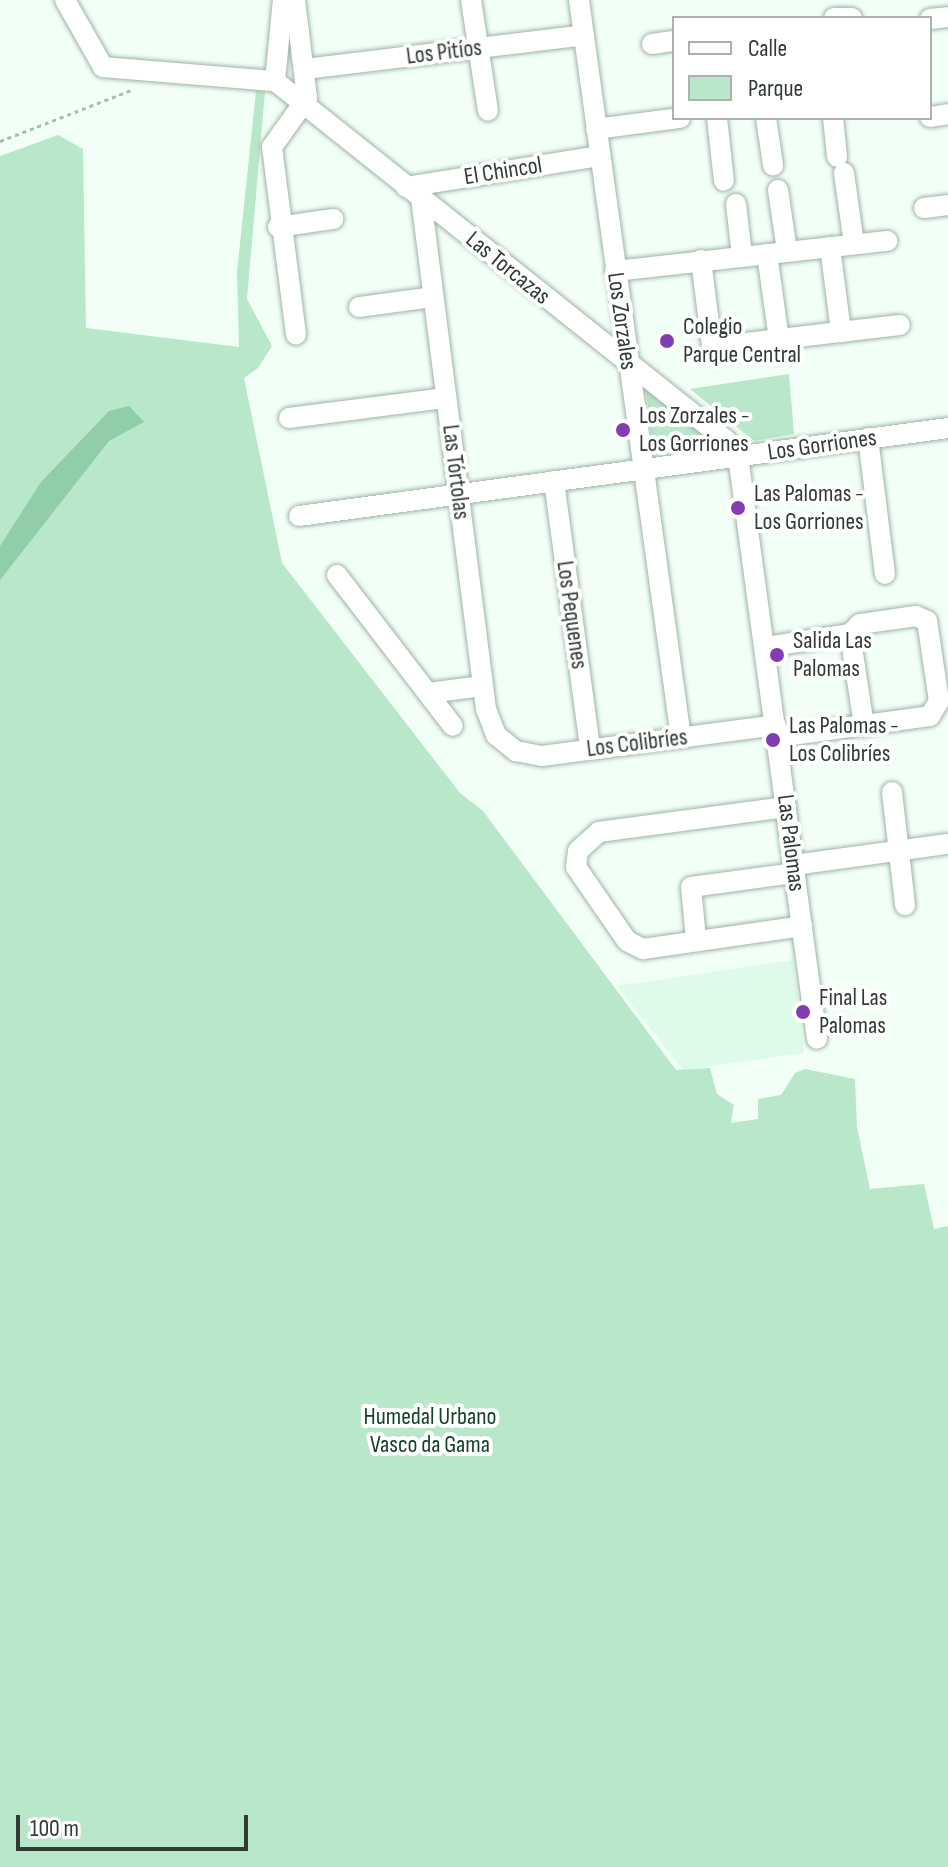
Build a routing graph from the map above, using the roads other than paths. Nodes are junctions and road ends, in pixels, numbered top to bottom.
1 (65, 0) edge
2 (283, 0) edge
3 (295, 0) edge
4 (471, 0) edge
5 (579, 0) edge
6 (584, 35) junction
7 (478, 48) junction
8 (305, 69) junction
9 (275, 81) junction
10 (305, 106) junction
11 (488, 111) dead end
12 (672, 119) edge
13 (717, 120) edge
14 (766, 120) edge
15 (833, 120) edge
16 (596, 129) junction
17 (600, 156) junction
18 (773, 165) dead end
19 (724, 181) dead end
20 (778, 190) dead end
21 (414, 193) junction
22 (736, 204) dead end
23 (948, 205) edge
24 (924, 208) dead end
25 (333, 219) dead end
26 (278, 227) junction
27 (887, 241) dead end
28 (854, 244) junction
29 (830, 247) junction
30 (777, 252) junction
31 (742, 256) junction
32 (701, 260) junction
33 (615, 271) junction
34 (433, 297) junction
35 (359, 307) dead end
36 (900, 325) dead end
37 (841, 332) junction
38 (296, 334) dead end
39 (779, 339) junction
40 (628, 364) junction
41 (446, 398) junction
42 (289, 418) dead end
43 (948, 428) edge
44 (868, 438) junction
45 (738, 456) junction
46 (641, 470) junction
47 (554, 481) junction
48 (458, 493) junction
49 (299, 516) dead end
50 (885, 574) dead end
51 (337, 575) dead end
52 (850, 634) junction
53 (765, 647) junction
54 (483, 686) junction
55 (428, 693) junction
56 (453, 726) dead end
57 (864, 726) junction
58 (776, 731) junction
59 (681, 738) junction
60 (502, 742) joint
61 (590, 749) junction
62 (892, 792) dead end
63 (786, 807) junction
64 (948, 844) edge
65 (899, 850) junction
66 (795, 869) junction
67 (905, 905) dead end
68 (802, 926) junction
69 (696, 939) junction
70 (817, 1039) dead end

1 - 9 street
2 - 9 street
3 - 8 street
4 - 7 street
5 - 6 street, Los Zorzales
6 - 7 street, Los Pitíos
6 - 16 street, Los Zorzales
7 - 8 street, Los Pitíos
7 - 11 street
8 - 10 street
9 - 10 street, Las Torcazas
10 - 21 street, Las Torcazas
10 - 26 street
12 - 16 street
13 - 19 street
14 - 18 street
15 - 28 street
16 - 17 street, Los Zorzales
17 - 21 street, El Chincol
17 - 33 street, Los Zorzales
20 - 30 street
21 - 34 street, Las Tórtolas
21 - 40 street, Las Torcazas
22 - 31 street
23 - 24 street
25 - 26 street
26 - 38 street
27 - 28 street
28 - 29 street
29 - 30 street
29 - 37 street
30 - 31 street
30 - 39 street
31 - 32 street
32 - 33 street
32 - 39 street
33 - 40 street, Los Zorzales
34 - 35 street
34 - 41 street, Las Tórtolas
36 - 37 street
37 - 39 street
40 - 45 street, Las Torcazas
40 - 46 street, Los Zorzales
41 - 42 street
41 - 48 street, Las Tórtolas
43 - 44 street, Los Gorriones
44 - 45 street, Los Gorriones
44 - 50 street
45 - 46 street, Los Gorriones
45 - 53 street, Las Palomas
46 - 47 street, Los Gorriones
46 - 59 street, Los Zorzales
47 - 48 street, Los Gorriones
47 - 61 street, Los Pequenes
48 - 49 street, Los Gorriones
48 - 54 street, Las Tórtolas
51 - 55 street
52 - 53 street
52 - 57 street
52 - 57 street, Los Colibríes
53 - 58 street, Las Palomas
54 - 55 street
54 - 60 street, Las Tórtolas
55 - 56 street
57 - 58 street, Los Colibríes
58 - 59 street, Los Colibríes
58 - 63 street, Las Palomas
59 - 61 street, Los Colibríes
60 - 61 street, Los Colibríes
62 - 65 street
63 - 66 street, Las Palomas
63 - 69 street
64 - 65 street
65 - 66 street
65 - 67 street
66 - 68 street, Las Palomas
66 - 69 street
68 - 69 street
68 - 70 street, Las Palomas

